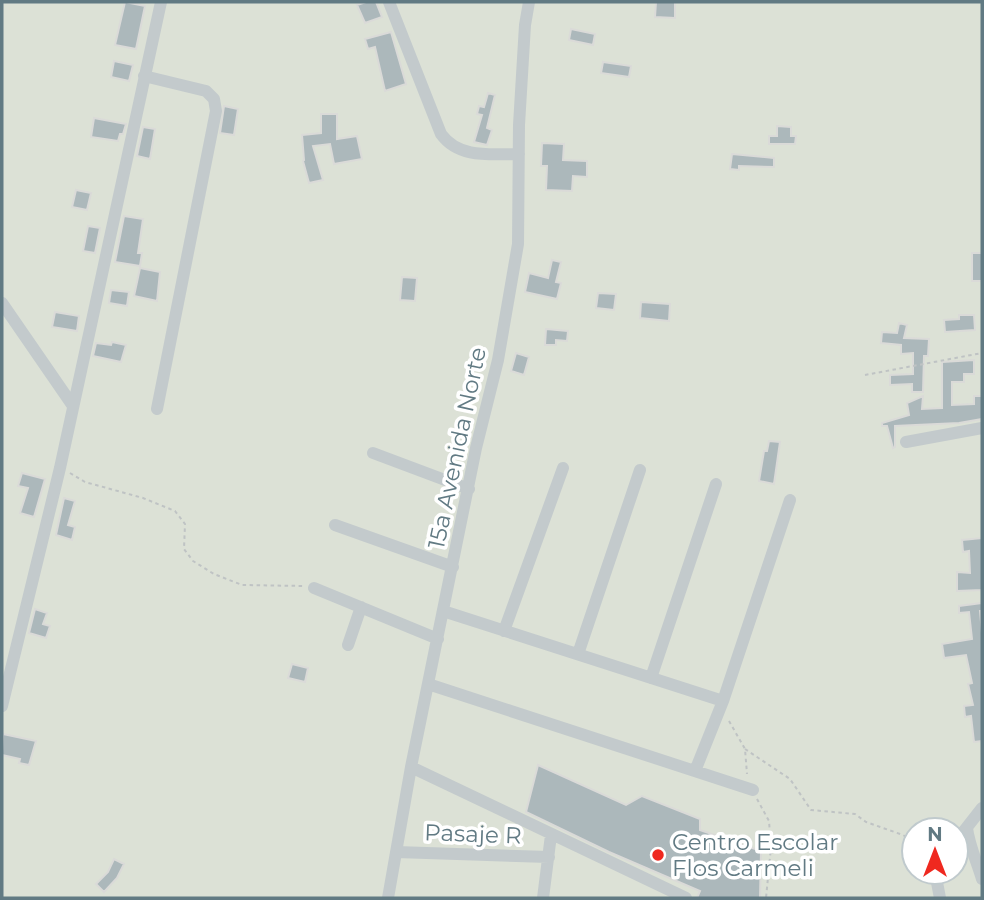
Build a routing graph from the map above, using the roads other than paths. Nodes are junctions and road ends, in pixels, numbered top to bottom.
1 (161, 2) edge
2 (389, 2) edge
3 (529, 2) edge
4 (144, 76) junction
5 (519, 155) junction
6 (2, 303) edge
7 (73, 406) junction
8 (157, 409) dead end
9 (982, 428) edge
10 (906, 442) dead end
11 (373, 453) dead end
12 (563, 468) dead end
13 (640, 470) dead end
14 (716, 484) dead end
15 (469, 489) junction
16 (790, 500) dead end
17 (335, 524) dead end
18 (453, 567) junction
19 (314, 588) road end
20 (361, 607) junction
21 (443, 611) junction
22 (504, 631) junction
23 (438, 639) junction
24 (348, 645) dead end
25 (579, 654) junction
26 (651, 678) junction
27 (428, 684) junction
28 (723, 701) junction
29 (2, 706) edge
30 (411, 767) junction
31 (695, 771) junction
32 (753, 790) dead end
33 (982, 808) edge
34 (970, 824) edge
35 (551, 835) junction
36 (970, 843) edge
37 (396, 852) junction
38 (549, 857) junction
39 (982, 879) edge
40 (388, 898) edge
41 (543, 898) edge
42 (686, 898) edge

1 - 4 street
2 - 5 street
3 - 5 street, 15a Avenida Norte
4 - 7 street
4 - 8 street
5 - 15 street, 15a Avenida Norte
6 - 7 street
7 - 29 street
9 - 10 street
11 - 15 street
12 - 22 street
13 - 25 street
14 - 26 street
15 - 18 street, 15a Avenida Norte
16 - 28 street
17 - 18 street
18 - 21 street, 15a Avenida Norte
19 - 20 street
20 - 23 street
20 - 24 street
21 - 22 street
21 - 23 street, 15a Avenida Norte
22 - 25 street
23 - 27 street, 15a Avenida Norte
25 - 26 street
26 - 28 street
27 - 30 street, 15a Avenida Norte
27 - 31 street
28 - 31 street
30 - 35 street
30 - 37 street, 15a Avenida Norte
31 - 32 street
33 - 34 street
35 - 38 street
35 - 42 street
36 - 39 street
37 - 38 street, Pasaje R
37 - 40 street, 15a Avenida Norte
38 - 41 street

